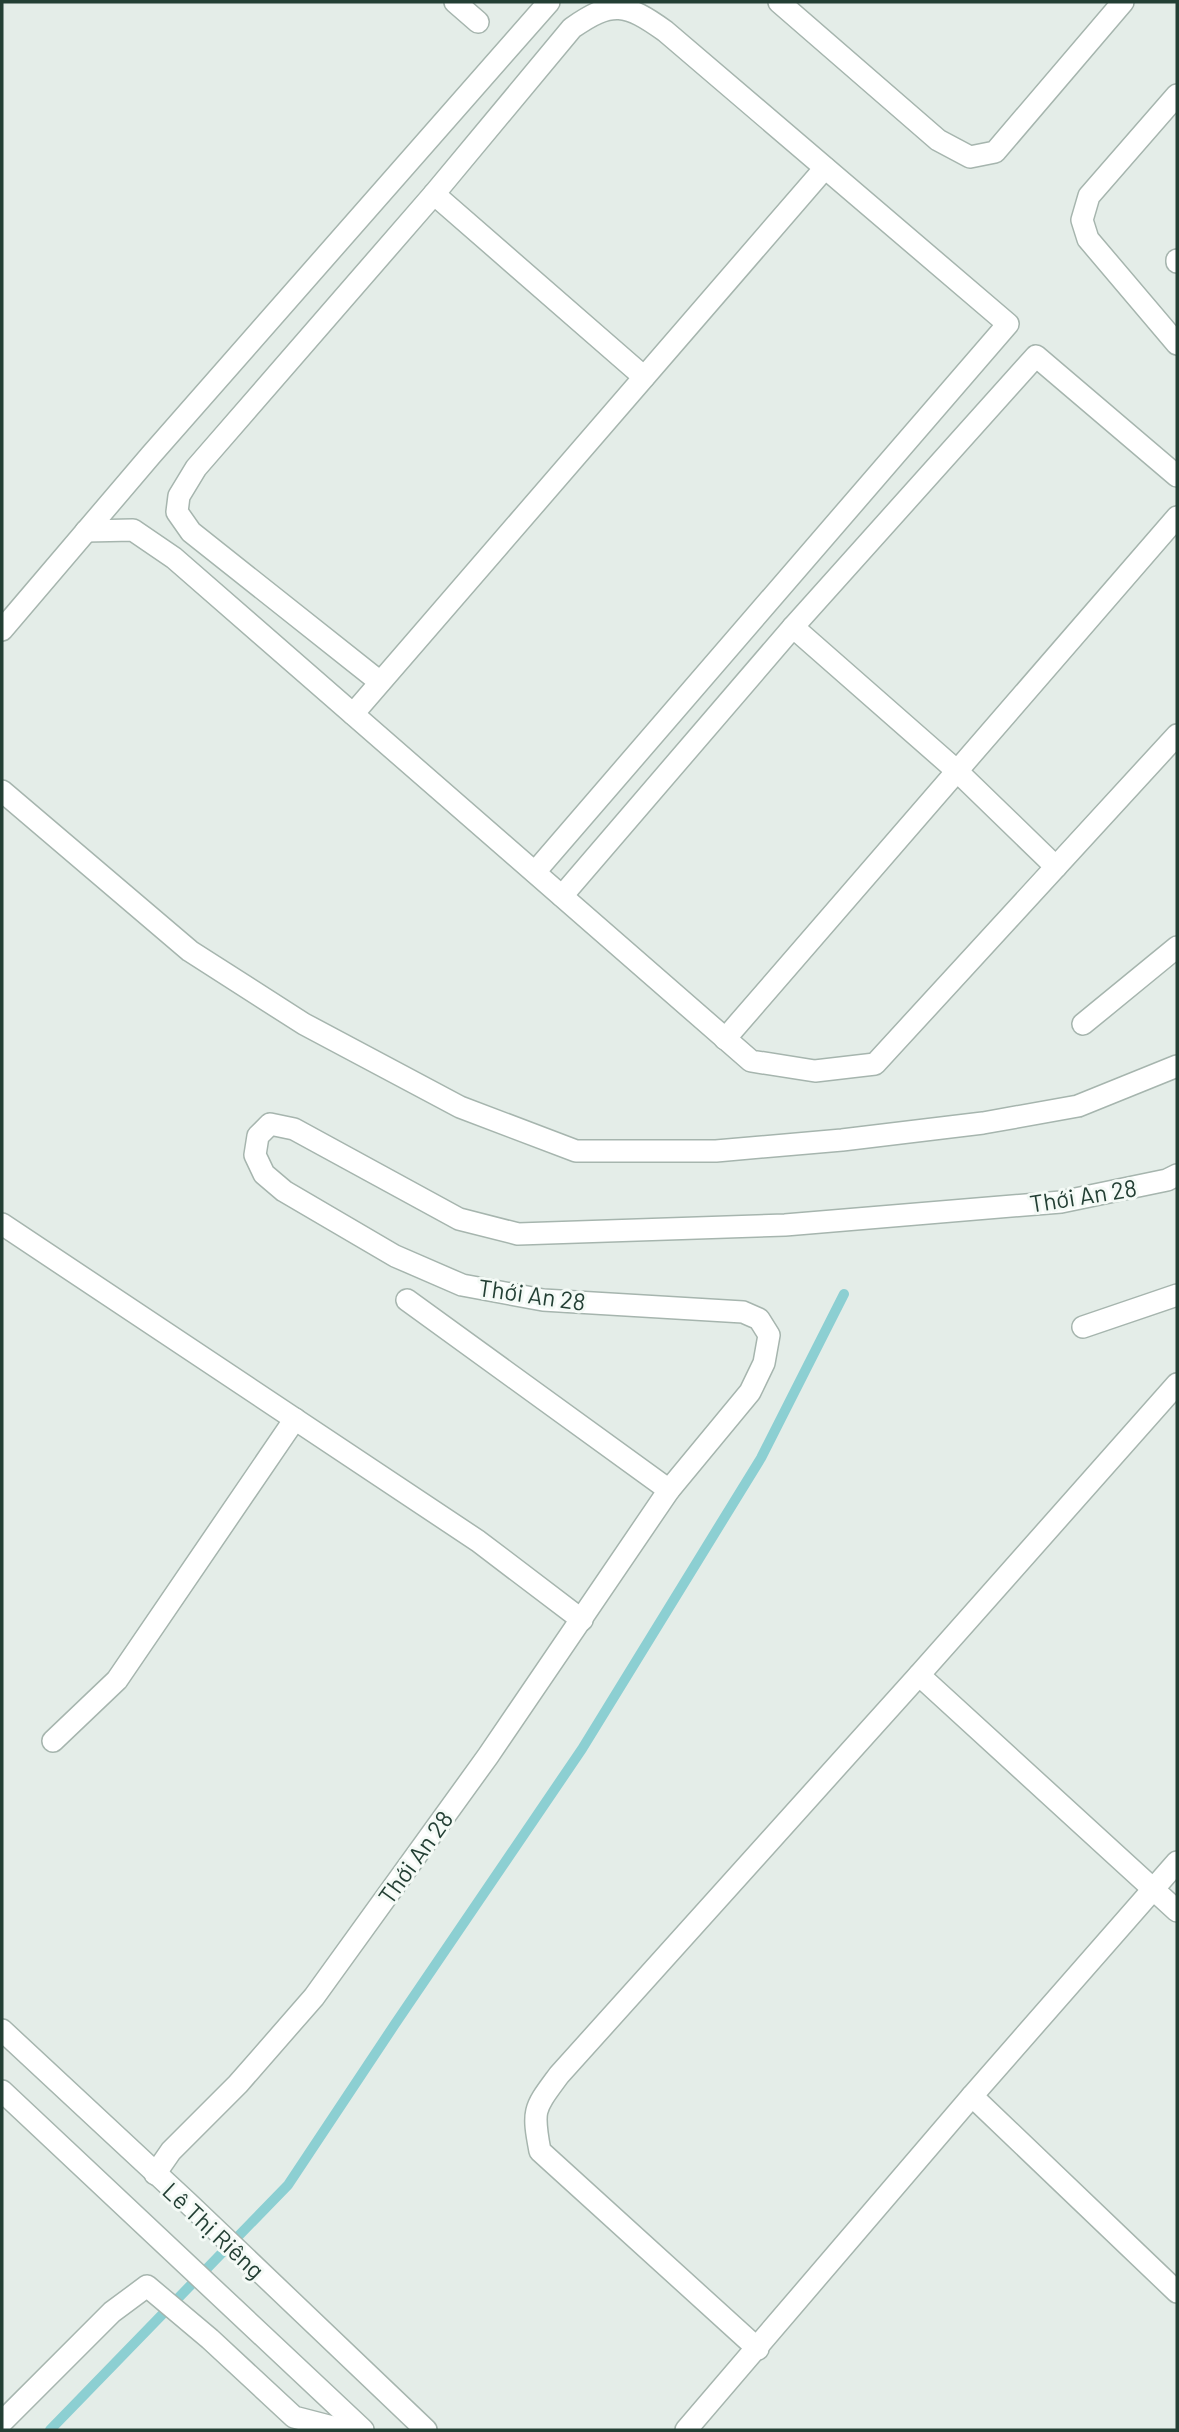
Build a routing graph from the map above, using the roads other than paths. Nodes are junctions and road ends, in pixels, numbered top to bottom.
1 (455, 2) edge
2 (549, 2) edge
3 (779, 2) edge
4 (1123, 2) edge
5 (478, 22) dead end
6 (1177, 95) edge
7 (825, 168) junction
8 (434, 194) junction
9 (1177, 344) edge
10 (645, 377) junction
11 (1177, 476) edge
12 (1177, 517) edge
13 (86, 531) junction
14 (793, 627) junction
15 (2, 629) edge
16 (380, 682) junction
17 (353, 714) junction
18 (1177, 735) edge
19 (957, 771) junction
20 (2, 791) edge
21 (1056, 867) junction
22 (535, 872) junction
23 (562, 896) junction
24 (1177, 947) edge
25 (1083, 1024) dead end
26 (726, 1039) junction
27 (1177, 1066) edge
28 (1177, 1175) edge
29 (2, 1224) edge
30 (1177, 1295) edge
31 (407, 1300) dead end
32 (1083, 1327) dead end
33 (1177, 1384) edge
34 (295, 1419) junction
35 (669, 1490) junction
36 (582, 1620) junction
37 (919, 1675) junction
38 (53, 1741) dead end
39 (1177, 1862) edge
40 (1154, 1888) junction
41 (1177, 1911) edge
42 (2, 2030) edge
43 (2, 2091) edge
44 (972, 2096) junction
45 (155, 2174) junction
46 (1177, 2292) edge
47 (758, 2349) junction
48 (2, 2422) edge
49 (344, 2430) edge
50 (363, 2430) edge
51 (426, 2430) edge
52 (686, 2430) edge

1 - 5 street
2 - 13 street
3 - 4 street
6 - 9 street
7 - 8 street
7 - 10 street
7 - 22 street
8 - 10 street
8 - 16 street
10 - 16 street
11 - 14 street
12 - 19 street
13 - 15 street
13 - 17 street
14 - 19 street
14 - 23 street
16 - 17 street
17 - 22 street
18 - 21 street
19 - 21 street
19 - 26 street
20 - 27 street
21 - 26 street
22 - 23 street
23 - 26 street
24 - 25 street
28 - 35 street, Thới An 28
29 - 34 street
30 - 32 street
31 - 35 street
33 - 37 street
34 - 36 street
34 - 38 street
35 - 36 street, Thới An 28
36 - 45 street, Thới An 28
37 - 40 street
37 - 47 street
39 - 40 street
40 - 41 street
40 - 44 street
42 - 45 street, Lê Thị Riêng
43 - 50 street, Lê Thị Riêng
44 - 46 street
44 - 47 street
45 - 51 street, Lê Thị Riêng
47 - 52 street
48 - 49 street

